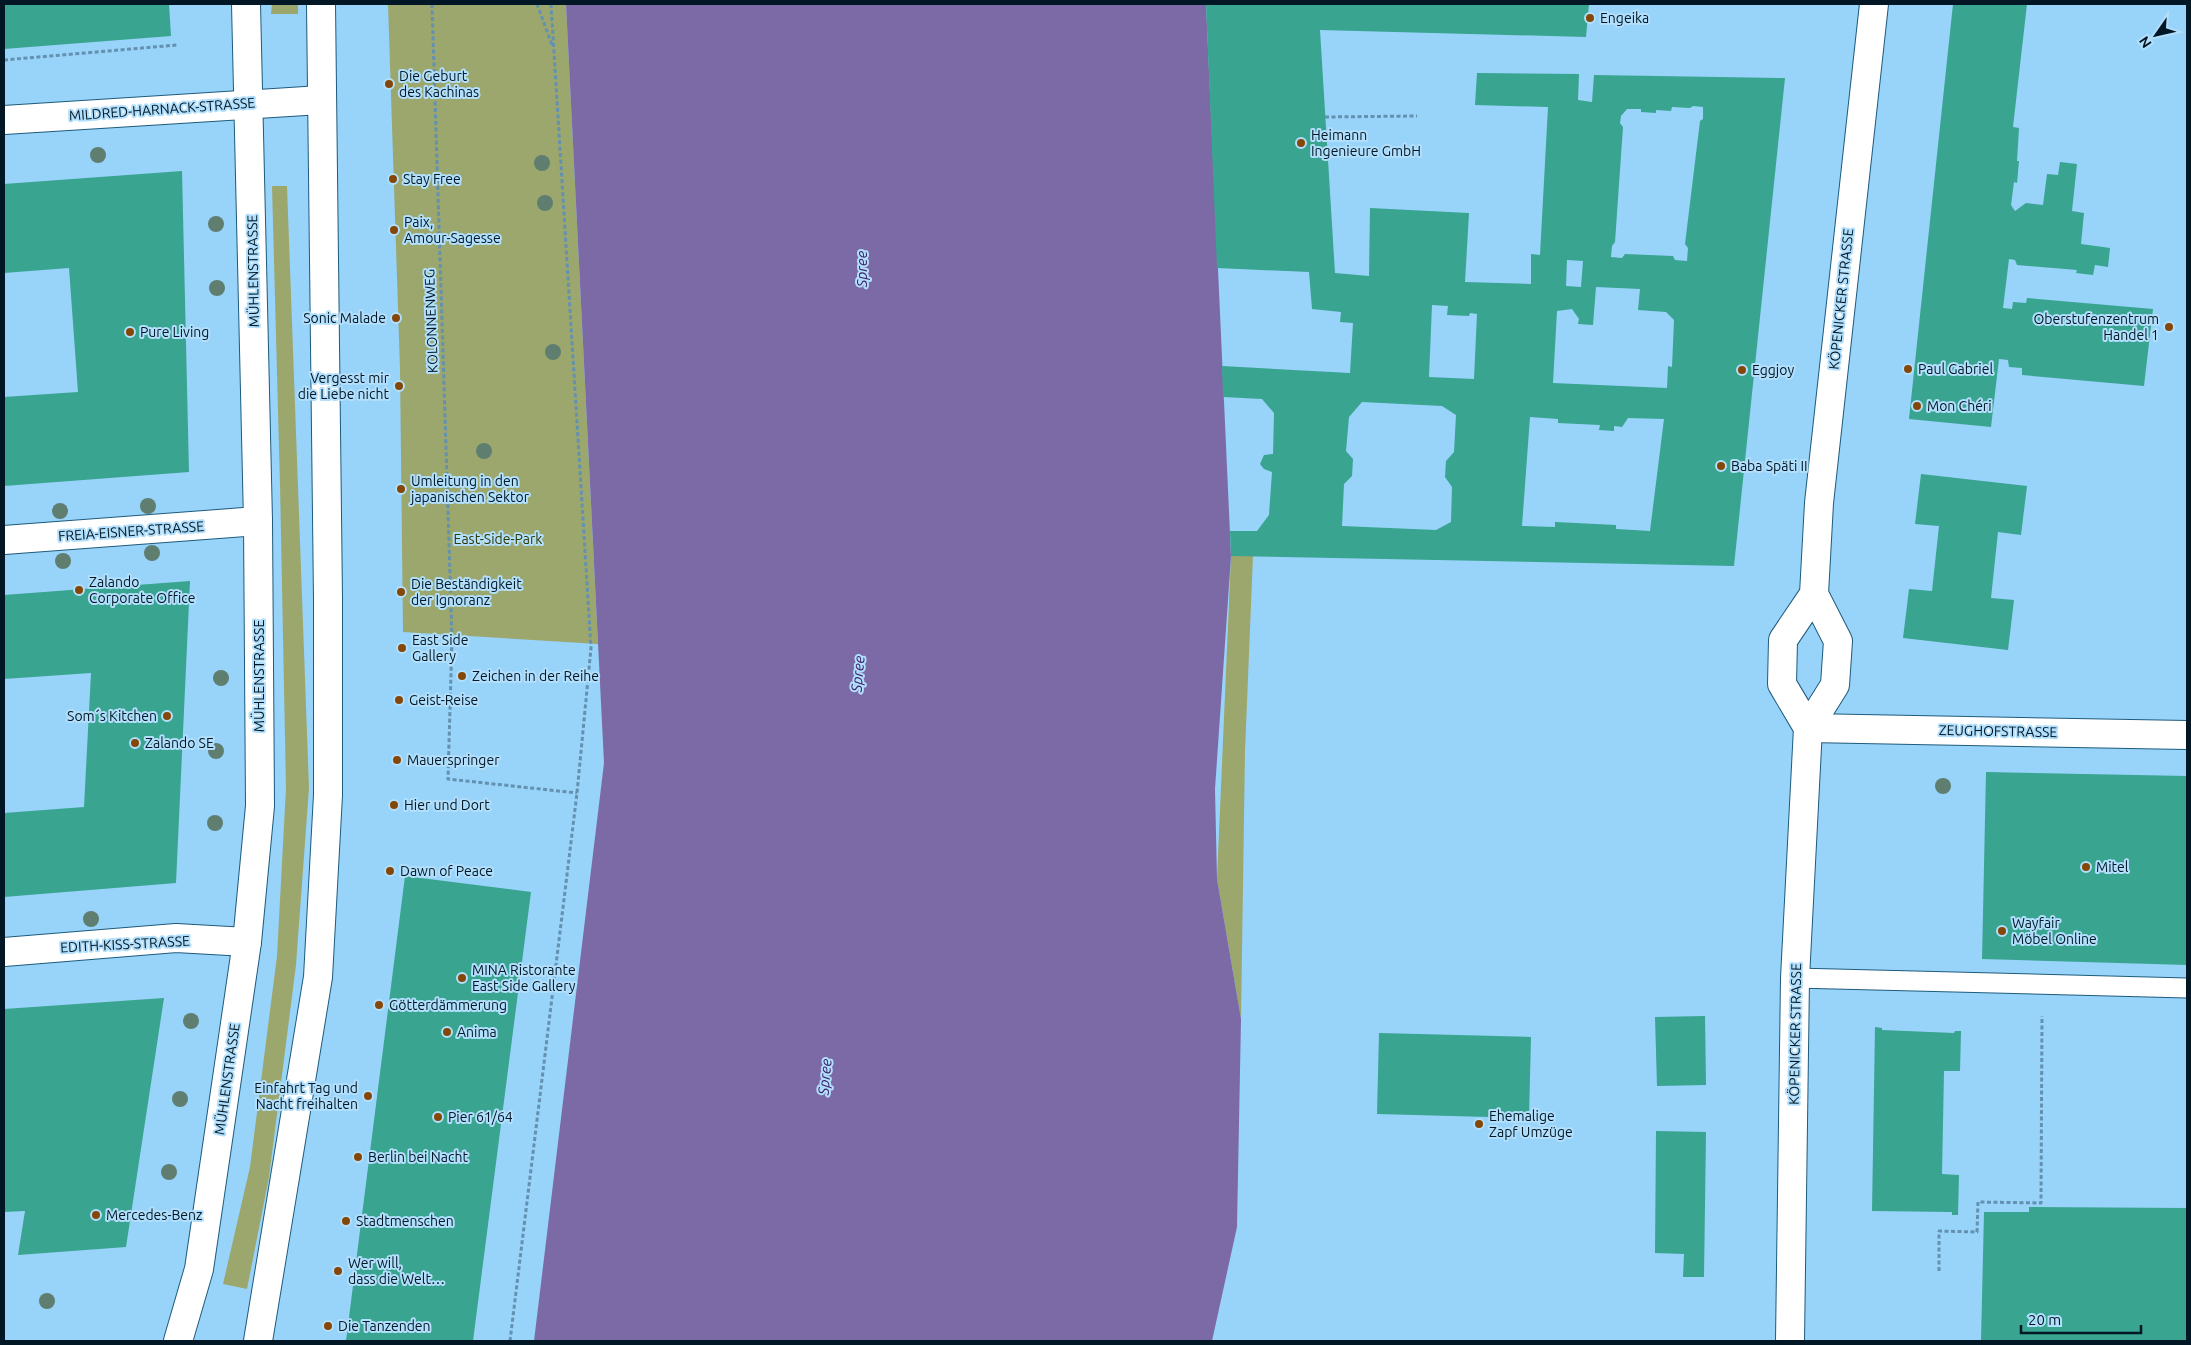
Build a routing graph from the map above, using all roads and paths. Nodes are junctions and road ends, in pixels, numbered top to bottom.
1 (246, 4) edge
2 (321, 4) edge
3 (432, 4) edge
4 (537, 4) edge
5 (551, 4) edge
6 (1874, 4) edge
7 (177, 45) dead end
8 (554, 49) junction
9 (4, 60) edge
10 (321, 100) junction
11 (249, 103) junction
12 (1417, 116) dead end
13 (1326, 117) dead end
14 (4, 120) edge
15 (258, 521) junction
16 (4, 540) edge
17 (1814, 594) junction
18 (1808, 728) junction
19 (2187, 735) edge
20 (577, 793) junction
21 (247, 942) junction
22 (4, 952) edge
23 (1796, 978) junction
24 (2042, 985) junction
25 (2187, 988) edge
26 (1939, 1270) dead end
27 (178, 1341) edge
28 (258, 1341) edge
29 (510, 1341) edge
30 (1790, 1341) edge

1 - 11 main road, MÜHLENSTRASSE
2 - 10 main road
3 - 20 path, KOLONNENWEG
4 - 8 path
5 - 8 path
6 - 17 main road, KÖPENICKER STRASSE
7 - 9 path
8 - 20 path
10 - 11 main road, MILDRED-HARNACK-STRASSE
10 - 28 main road
11 - 14 main road, MILDRED-HARNACK-STRASSE
11 - 15 main road, MÜHLENSTRASSE
12 - 13 path
15 - 16 main road, FREIA-EISNER-STRASSE
15 - 21 main road, MÜHLENSTRASSE
17 - 18 main road, KÖPENICKER STRASSE
17 - 18 main road
18 - 19 main road, ZEUGHOFSTRASSE
18 - 23 main road, KÖPENICKER STRASSE
20 - 29 path
21 - 22 main road, EDITH-KISS-STRASSE
21 - 27 main road, MÜHLENSTRASSE
23 - 24 lane
23 - 30 main road, KÖPENICKER STRASSE
24 - 25 lane
24 - 26 path

